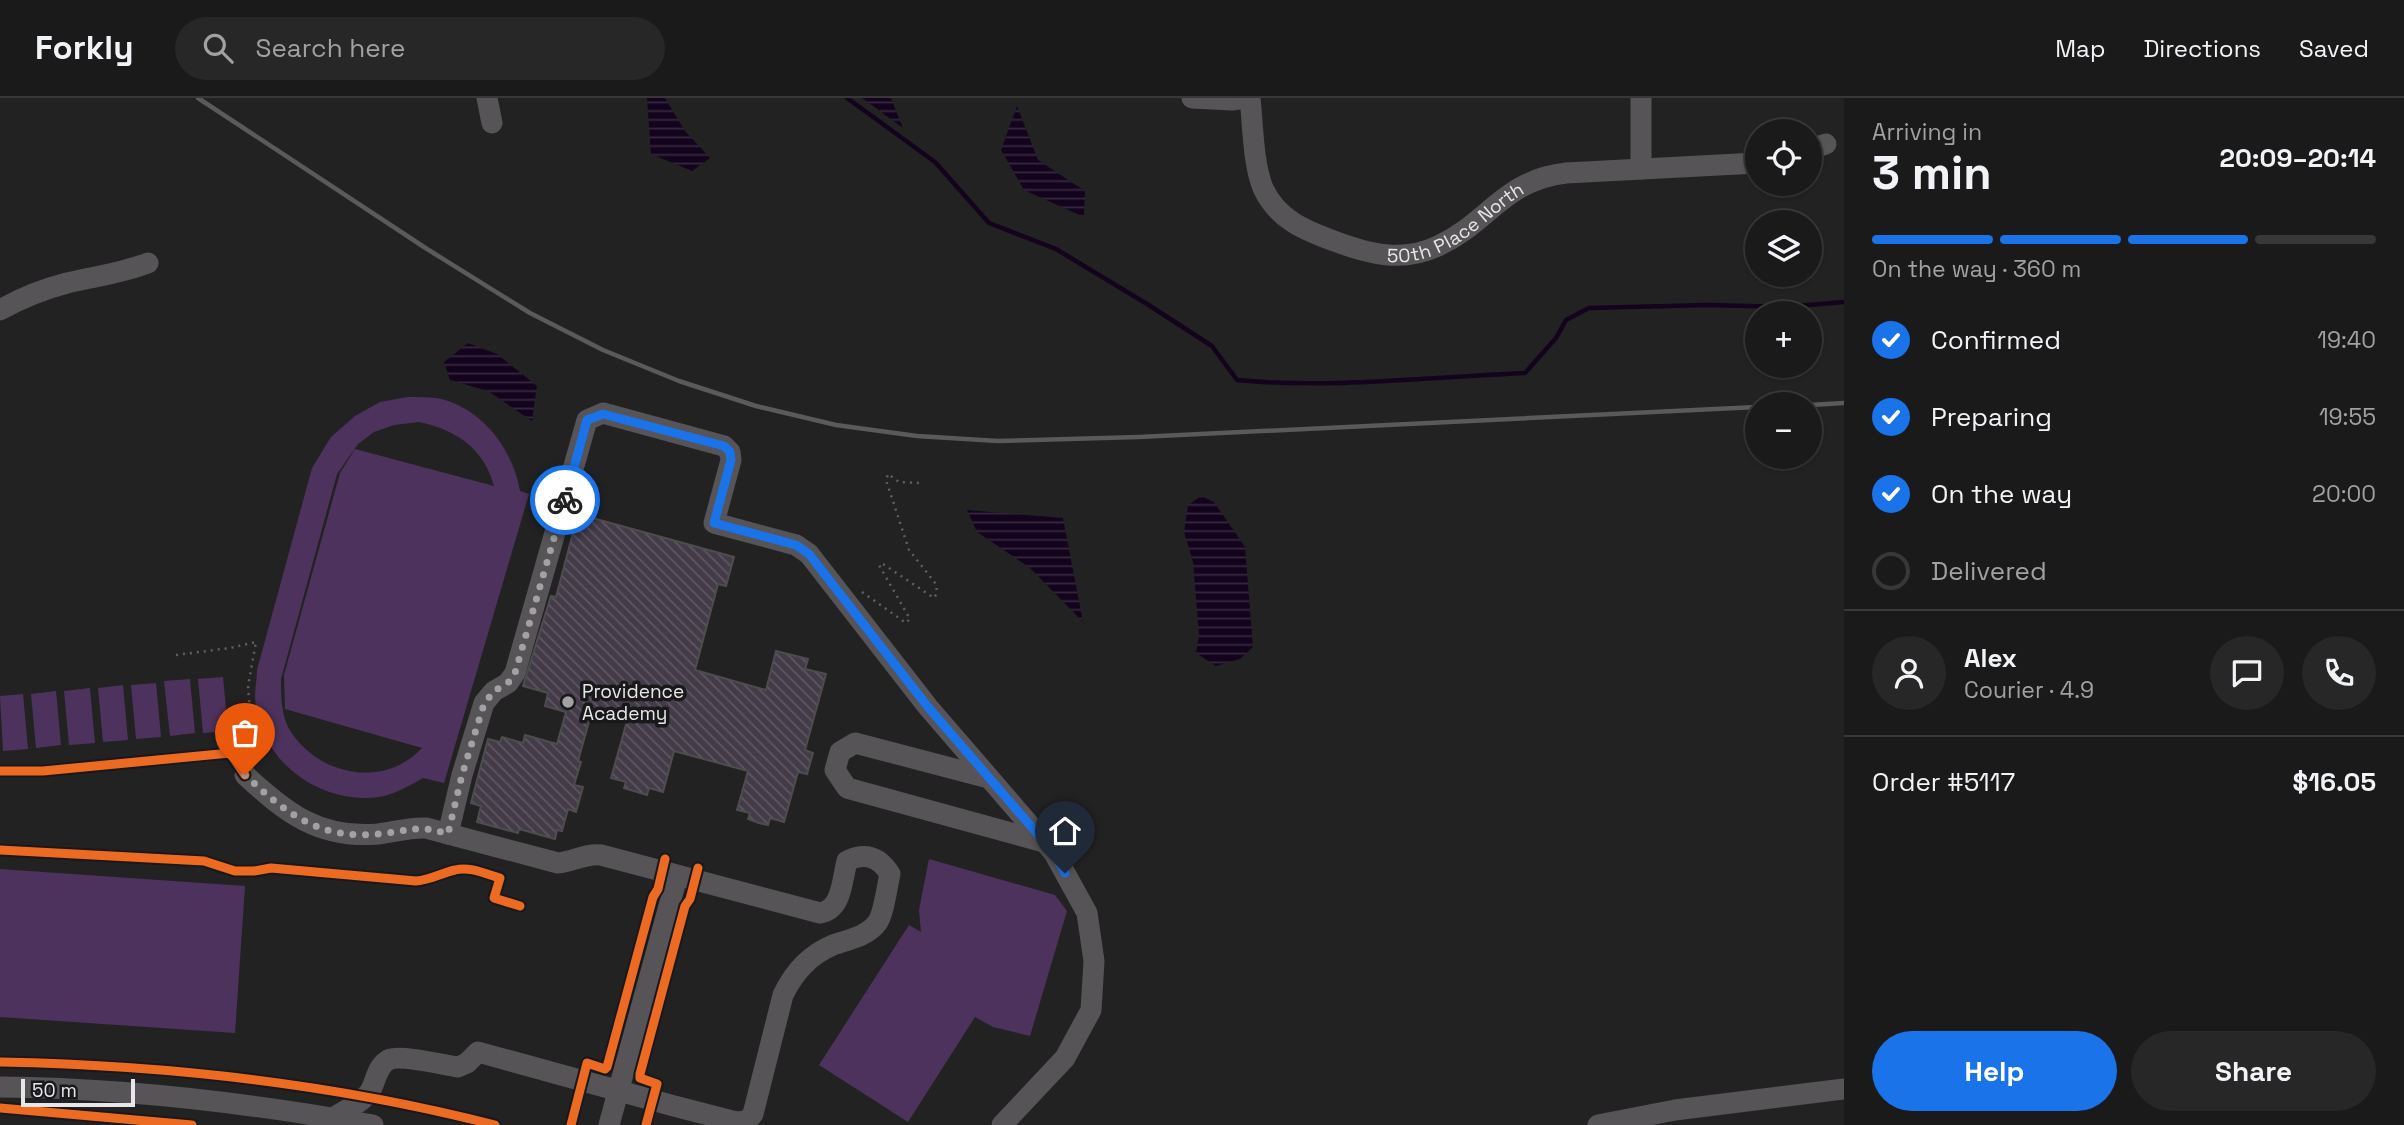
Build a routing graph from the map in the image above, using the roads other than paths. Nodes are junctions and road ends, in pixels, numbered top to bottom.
1 (487, 98) edge
2 (1192, 98) edge
3 (1248, 98) edge
4 (1640, 98) edge
5 (492, 123) dead end
6 (1745, 164) edge
7 (1641, 169) junction
8 (148, 263) dead end
9 (0, 310) edge
10 (237, 763) road end
11 (989, 778) junction
12 (448, 834) junction
13 (1044, 842) junction
14 (677, 877) junction
15 (829, 912) junction
16 (853, 938) junction
17 (0, 1087) edge
18 (1844, 1089) edge
19 (617, 1091) junction
20 (332, 1118) junction
21 (373, 1125) edge
22 (609, 1125) edge
23 (1002, 1125) edge
24 (1598, 1125) edge

1 - 5 street
2 - 3 street
3 - 7 street, 50th Place North
4 - 7 street
6 - 7 street, 50th Place North
8 - 9 street
10 - 12 street
11 - 12 street
11 - 13 street
11 - 13 street
12 - 14 street
13 - 23 street
14 - 15 street
14 - 19 street
15 - 16 street
15 - 16 street
16 - 19 street
17 - 20 street
18 - 24 street
19 - 20 street
19 - 22 street
20 - 21 street

